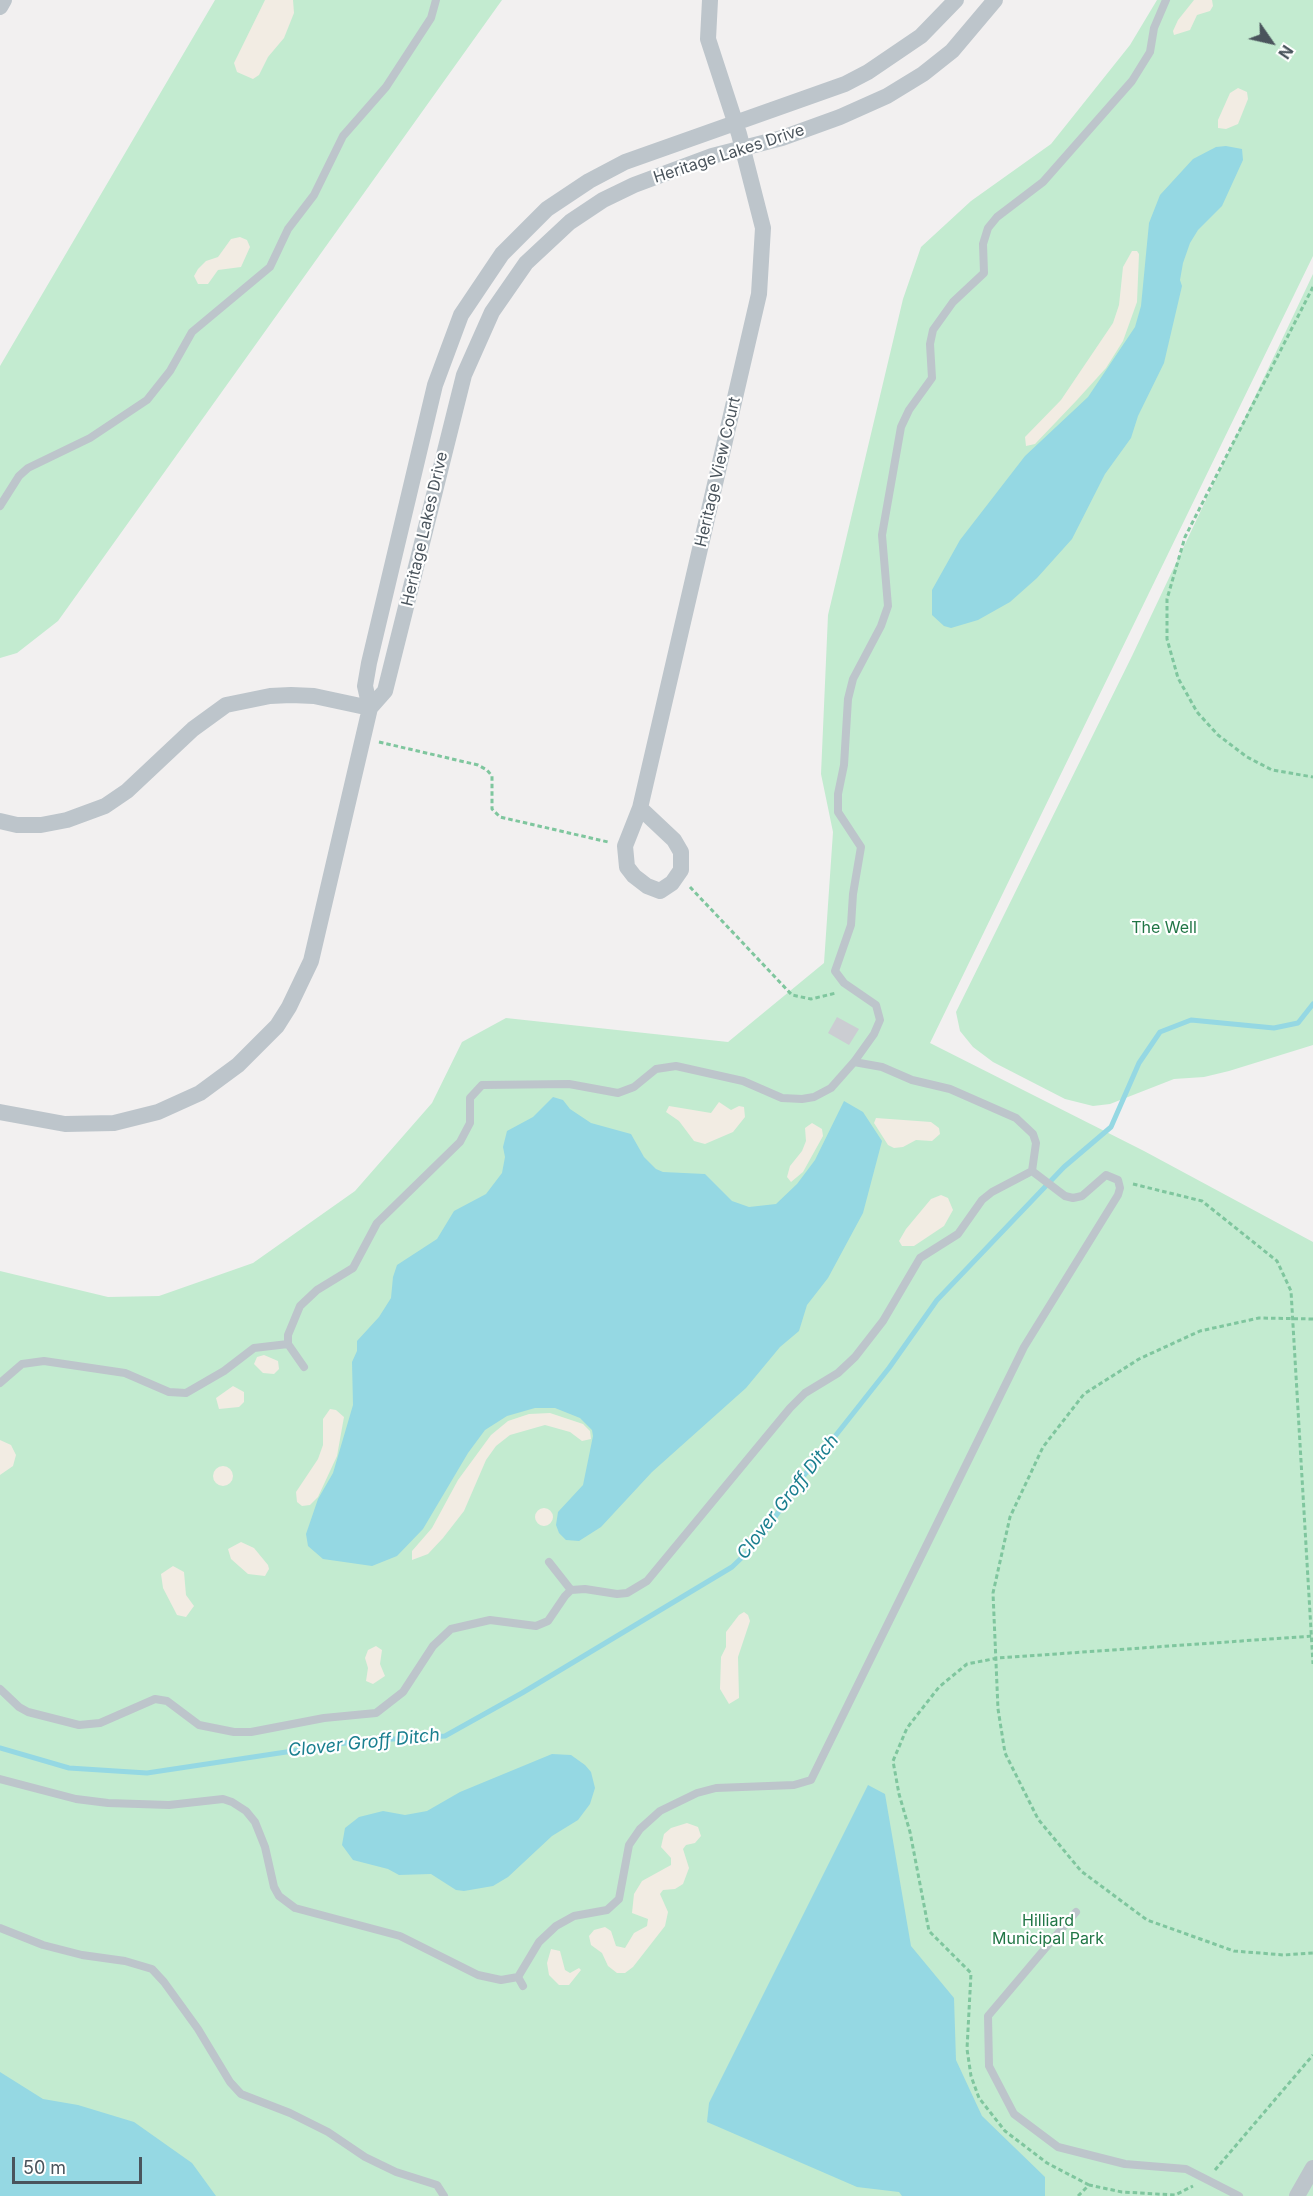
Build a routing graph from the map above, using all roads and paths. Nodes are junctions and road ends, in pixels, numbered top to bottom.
1 (4, 0) edge
2 (436, 0) edge
3 (710, 0) edge
4 (956, 0) edge
5 (995, 0) edge
6 (1166, 0) edge
7 (0, 7) edge
8 (739, 134) junction
9 (1313, 287) edge
10 (0, 506) edge
11 (370, 708) junction
12 (363, 738) junction
13 (1313, 777) edge
14 (640, 808) junction
15 (0, 821) edge
16 (625, 846) junction
17 (676, 877) junction
18 (856, 990) junction
19 (854, 1062) junction
20 (0, 1112) edge
21 (1032, 1171) junction
22 (1128, 1183) dead end
23 (1293, 1318) junction
24 (1313, 1319) edge
25 (288, 1344) junction
26 (303, 1366) dead end
27 (0, 1383) edge
28 (549, 1562) dead end
29 (572, 1590) junction
30 (1312, 1636) edge
31 (998, 1658) junction
32 (1313, 1664) edge
33 (0, 1689) edge
34 (0, 1779) edge
35 (1077, 1912) dead end
36 (0, 1928) edge
37 (1313, 1953) edge
38 (518, 1977) junction
39 (523, 1986) dead end
40 (1313, 2055) edge
41 (1313, 2168) edge
42 (1207, 2179) junction
43 (1089, 2185) junction
44 (444, 2196) edge
45 (1078, 2196) edge
46 (1239, 2196) edge
47 (1297, 2196) edge

1 - 7 street
2 - 10 lane
3 - 8 street, Heritage View Court
4 - 8 street, Heritage Lakes Drive
5 - 8 street, Heritage Lakes Drive
6 - 18 lane
8 - 11 street, Heritage Lakes Drive
8 - 11 street, Heritage Lakes Drive
8 - 14 street, Heritage View Court
9 - 13 path
11 - 12 street, Heritage Lakes Drive
11 - 15 street
12 - 16 path
12 - 20 street, Heritage Lakes Drive
14 - 16 street, Heritage View Court
14 - 17 street
16 - 17 street
17 - 18 path
18 - 19 lane
19 - 21 lane
19 - 25 lane
21 - 29 lane
21 - 38 lane
22 - 23 path
23 - 24 path
23 - 30 path
23 - 31 path
25 - 26 lane
25 - 27 lane
28 - 29 lane
29 - 33 lane
30 - 31 path
30 - 32 path
31 - 37 path
31 - 43 path
34 - 38 lane
35 - 42 lane
36 - 44 lane
38 - 39 lane
40 - 42 path
41 - 47 street
42 - 43 path
42 - 46 lane
43 - 45 path

